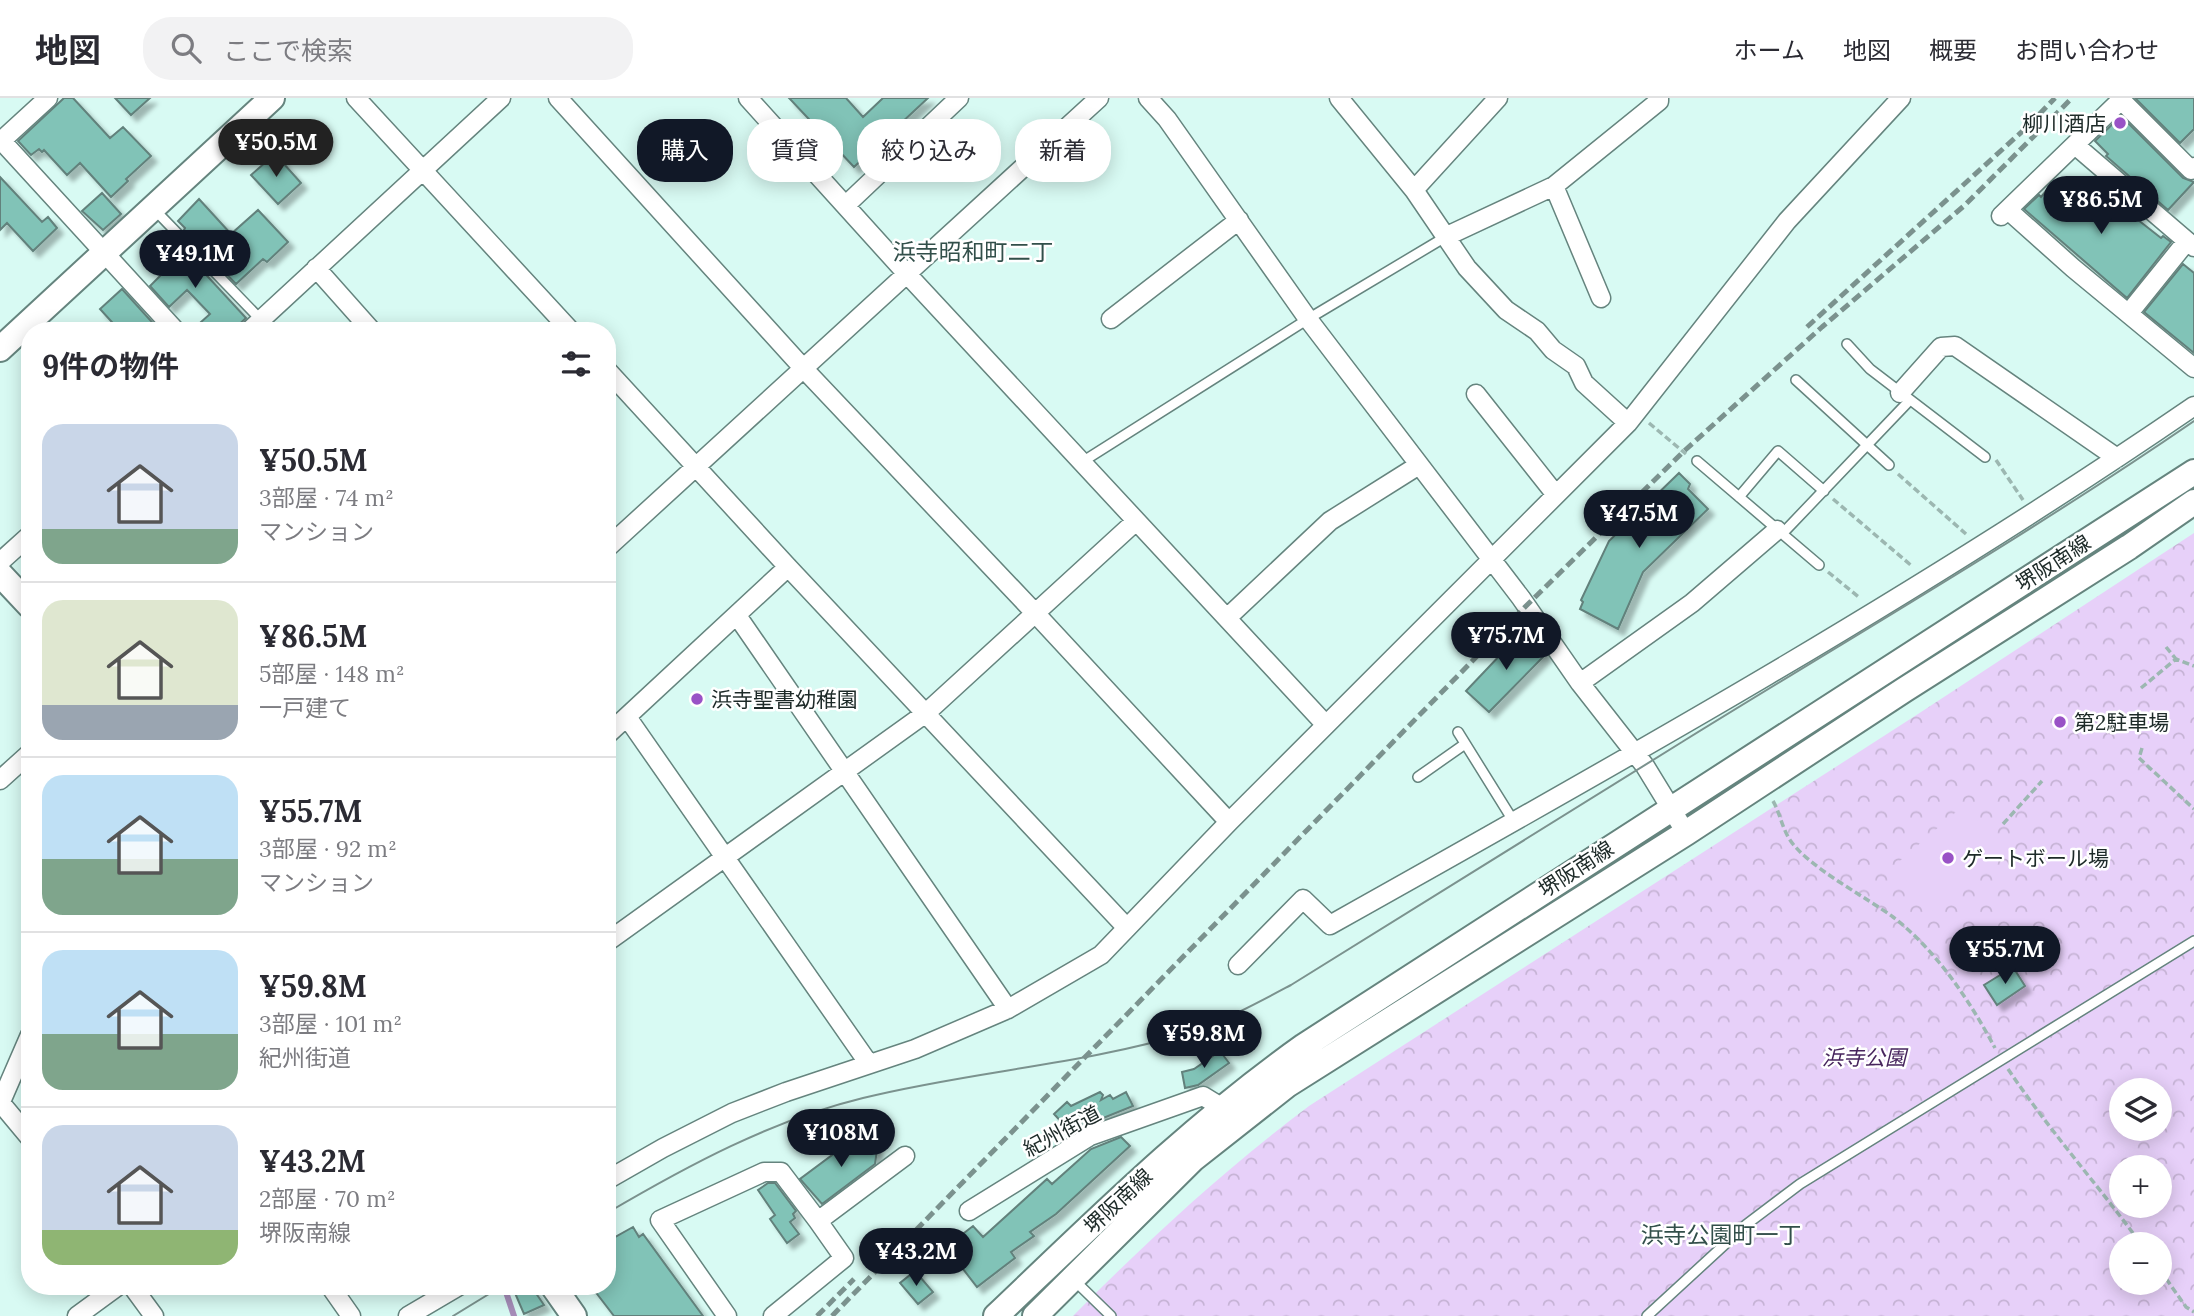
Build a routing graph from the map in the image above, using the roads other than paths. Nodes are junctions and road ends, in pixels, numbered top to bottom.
1 (48, 98) edge
2 (272, 98) edge
3 (356, 98) edge
4 (501, 98) edge
5 (558, 98) edge
6 (748, 98) edge
7 (959, 98) edge
8 (1099, 98) edge
9 (1148, 98) edge
10 (1339, 98) edge
11 (1498, 98) edge
12 (1902, 98) edge
13 (1661, 99) edge
14 (1, 140) edge
15 (2075, 145) junction
16 (2194, 167) edge
17 (422, 170) junction
18 (1554, 186) junction
19 (1414, 190) junction
20 (846, 205) junction
21 (153, 208) junction
22 (1239, 220) junction
23 (1447, 236) junction
24 (2190, 244) edge
25 (104, 253) junction
26 (316, 268) junction
27 (907, 274) junction
28 (1601, 298) dead end
29 (2129, 313) junction
30 (1308, 318) junction
31 (1111, 319) dead end
32 (29, 322) edge
33 (168, 322) edge
34 (252, 322) edge
35 (259, 322) edge
36 (364, 322) edge
37 (563, 322) edge
38 (21, 330) edge
39 (1847, 344) dead end
40 (0, 349) edge
41 (2194, 368) edge
42 (804, 369) junction
43 (616, 380) edge
44 (1796, 380) dead end
45 (1476, 394) dead end
46 (1905, 396) junction
47 (2194, 406) edge
48 (1632, 418) junction
49 (1867, 445) junction
50 (1985, 457) road end
51 (2117, 458) junction
52 (1697, 461) road end
53 (1082, 462) junction
54 (1419, 465) junction
55 (1889, 466) road end
56 (696, 467) junction
57 (2194, 472) edge
58 (1824, 491) junction
59 (1556, 495) junction
60 (1739, 497) junction
61 (2194, 502) edge
62 (1136, 521) junction
63 (1780, 532) junction
64 (616, 540) edge
65 (21, 543) edge
66 (1491, 559) junction
67 (0, 562) edge
68 (1819, 565) road end
69 (788, 567) junction
70 (0, 574) edge
71 (21, 596) edge
72 (1036, 614) junction
73 (738, 617) junction
74 (1227, 618) junction
75 (1580, 683) junction
76 (926, 713) junction
77 (627, 717) junction
78 (1326, 725) junction
79 (616, 727) edge
80 (1458, 732) dead end
81 (1465, 744) junction
82 (1636, 754) junction
83 (21, 761) edge
84 (843, 772) junction
85 (1418, 777) dead end
86 (0, 780) edge
87 (1673, 810) junction
88 (1228, 822) junction
89 (1514, 822) junction
90 (1686, 832) junction
91 (726, 857) junction
92 (1127, 928) junction
93 (616, 936) edge
94 (2194, 941) edge
95 (1238, 965) dead end
96 (1008, 1009) junction
97 (21, 1055) edge
98 (869, 1064) junction
99 (0, 1103) edge
100 (1221, 1107) junction
101 (21, 1128) edge
102 (905, 1156) dead end
103 (616, 1175) edge
104 (969, 1212) dead end
105 (818, 1221) junction
106 (1073, 1279) junction
107 (106, 1295) edge
108 (139, 1295) edge
109 (336, 1295) edge
110 (444, 1295) edge
111 (559, 1295) edge
112 (77, 1316) edge
113 (154, 1316) edge
114 (351, 1316) edge
115 (408, 1316) edge
116 (574, 1316) edge
117 (727, 1316) edge
118 (773, 1316) edge
119 (996, 1316) edge
120 (1035, 1316) edge
121 (1111, 1316) edge
122 (1647, 1316) edge

1 - 14 street
2 - 21 main road
3 - 17 street
4 - 17 street
5 - 42 street
6 - 20 street
7 - 20 street
8 - 27 street
9 - 22 street
10 - 19 street
11 - 19 street
12 - 48 street
13 - 18 street
14 - 25 street
15 - 16 street
15 - 24 street
15 - 29 street
17 - 26 street
17 - 37 street
18 - 23 street
18 - 28 street
19 - 23 street
20 - 27 street
21 - 25 main road
21 - 34 lane
22 - 30 street
22 - 31 street
23 - 30 lane
23 - 48 street
24 - 29 street
25 - 32 main road
25 - 33 street
26 - 35 street
26 - 36 street
27 - 42 street
27 - 53 street
29 - 41 street
30 - 53 lane
30 - 54 street
38 - 40 main road
39 - 46 lane
42 - 56 street
42 - 72 street
43 - 56 street
44 - 49 lane
45 - 59 street
46 - 49 lane
46 - 50 lane
46 - 51 street
47 - 51 street
48 - 59 street
49 - 55 lane
49 - 58 lane
51 - 82 street
52 - 60 lane
53 - 62 street
54 - 66 street
54 - 74 street
56 - 64 street
56 - 69 street
57 - 87 main road, 堺阪南線
58 - 60 lane
58 - 63 lane
59 - 66 street
60 - 63 lane
61 - 90 main road, 堺阪南線
62 - 72 street
62 - 74 street
63 - 68 lane
63 - 75 street
65 - 67 street
66 - 75 street
66 - 78 street
69 - 73 street
69 - 76 street
70 - 71 main road
72 - 76 street
72 - 88 street
73 - 77 street
73 - 84 street
74 - 78 street
75 - 82 street
76 - 84 street
76 - 92 street
77 - 79 street
77 - 91 street
78 - 88 street
80 - 81 lane
81 - 85 lane
81 - 89 lane
82 - 87 street
82 - 89 street
83 - 86 street
84 - 91 street
84 - 96 street
87 - 90 street
87 - 100 main road, 堺阪南線
88 - 92 street
89 - 95 street
90 - 106 main road, 堺阪南線
91 - 93 street
91 - 98 street
92 - 96 street
94 - 122 lane
96 - 98 street
97 - 99 street
98 - 103 street
99 - 101 street
100 - 104 street, 紀州街道
100 - 119 main road, 堺阪南線
102 - 105 street
105 - 117 street
105 - 118 street
106 - 120 main road, 堺阪南線
106 - 121 lane
107 - 112 street
108 - 113 street
109 - 114 street
110 - 115 street
111 - 116 main road

